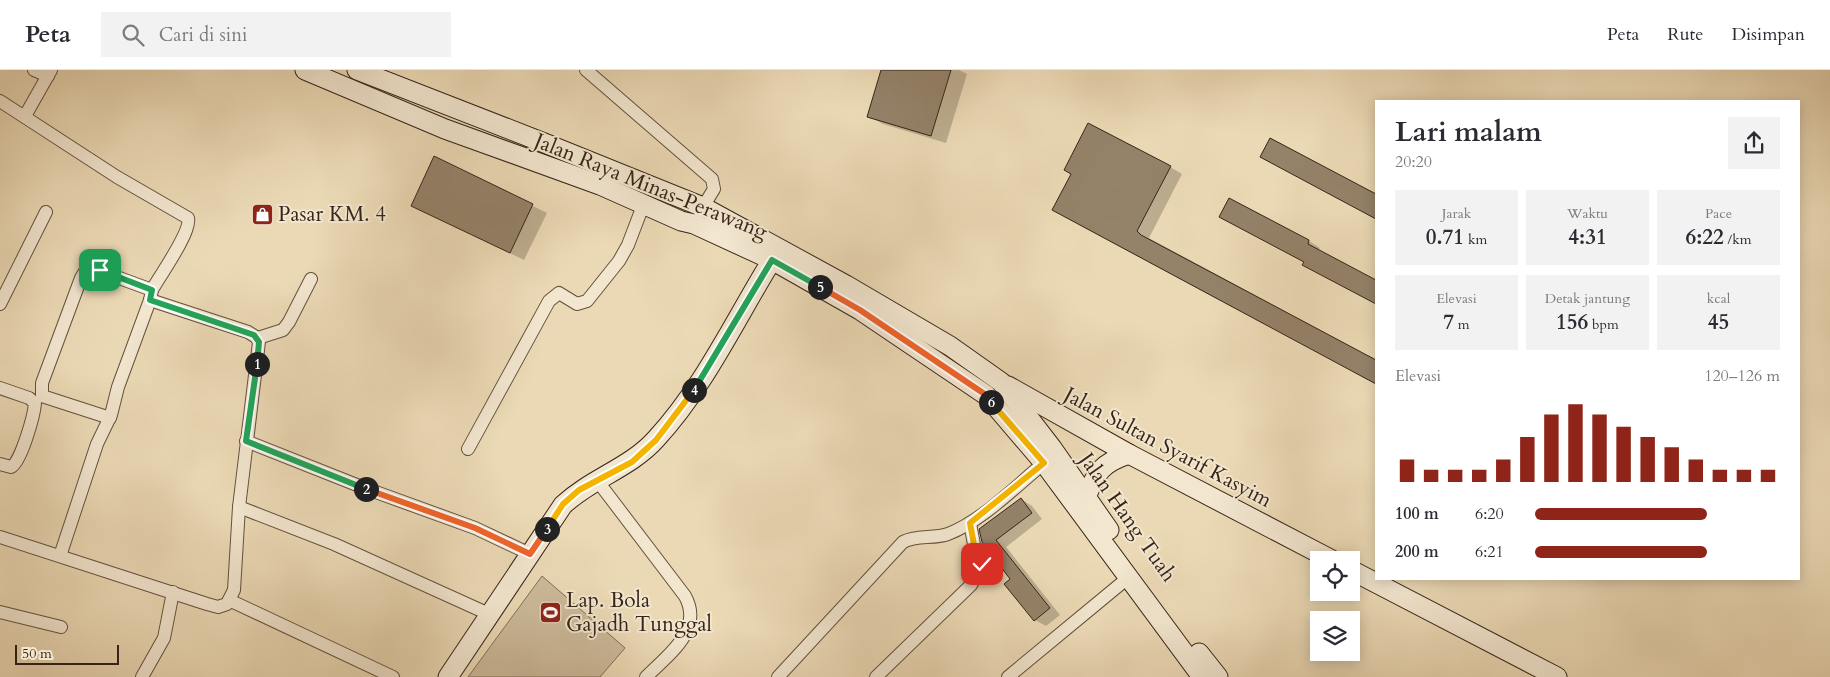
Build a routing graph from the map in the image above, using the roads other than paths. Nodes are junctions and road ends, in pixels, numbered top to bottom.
1 (34, 70) edge
2 (305, 70) edge
3 (357, 70) edge
4 (586, 70) edge
5 (49, 73) edge
6 (0, 102) edge
7 (25, 116) junction
8 (644, 204) junction
9 (46, 212) dead end
10 (698, 215) junction
11 (772, 260) junction
12 (311, 279) dead end
13 (151, 295) junction
14 (0, 304) edge
15 (258, 338) junction
16 (1001, 382) junction
17 (0, 388) edge
18 (986, 395) junction
19 (110, 418) junction
20 (246, 441) junction
21 (468, 449) dead end
22 (1129, 454) junction
23 (1044, 463) junction
24 (0, 464) edge
25 (596, 479) junction
26 (1086, 496) junction
27 (239, 507) junction
28 (970, 523) junction
29 (0, 537) edge
30 (1315, 551) edge
31 (530, 554) junction
32 (60, 556) junction
33 (1360, 575) edge
34 (1129, 577) junction
35 (173, 592) junction
36 (229, 600) junction
37 (0, 612) edge
38 (491, 615) junction
39 (61, 627) dead end
40 (142, 677) edge
41 (393, 677) edge
42 (448, 677) edge
43 (646, 677) edge
44 (778, 677) edge
45 (876, 677) edge
46 (1008, 677) edge
47 (1202, 677) edge
48 (1218, 677) edge
49 (1557, 677) edge

1 - 5 street
2 - 8 main road, Jalan Raya Minas-Perawang
3 - 10 main road, Jalan Raya Minas-Perawang
4 - 10 street
5 - 7 street
6 - 7 street
7 - 13 street
8 - 10 main road, Jalan Raya Minas-Perawang
8 - 21 street
9 - 14 street
10 - 11 main road, Jalan Raya Minas-Perawang
10 - 16 main road, Jalan Raya Minas-Perawang
11 - 18 main road, Jalan Raya Minas-Perawang
11 - 25 main road
12 - 15 street
13 - 15 street
13 - 19 street
13 - 19 street
15 - 20 street
16 - 18 main road
16 - 22 main road, Jalan Sultan Syarif Kasyim
16 - 26 main road, Jalan Hang Tuah
17 - 24 street
18 - 23 main road, Jalan Hang Tuah
19 - 32 street
20 - 27 street
20 - 31 street
22 - 26 main road
22 - 30 main road, Jalan Sultan Syarif Kasyim
23 - 28 street
23 - 34 main road, Jalan Hang Tuah
25 - 31 main road
25 - 43 street
26 - 48 main road, Jalan Hang Tuah
27 - 36 street
27 - 38 street
28 - 44 street
28 - 45 street
29 - 32 street
31 - 38 main road
32 - 35 street
33 - 49 main road
34 - 46 street
34 - 47 main road, Jalan Hang Tuah
35 - 36 street
35 - 40 street
36 - 41 street
37 - 39 street
38 - 42 main road

